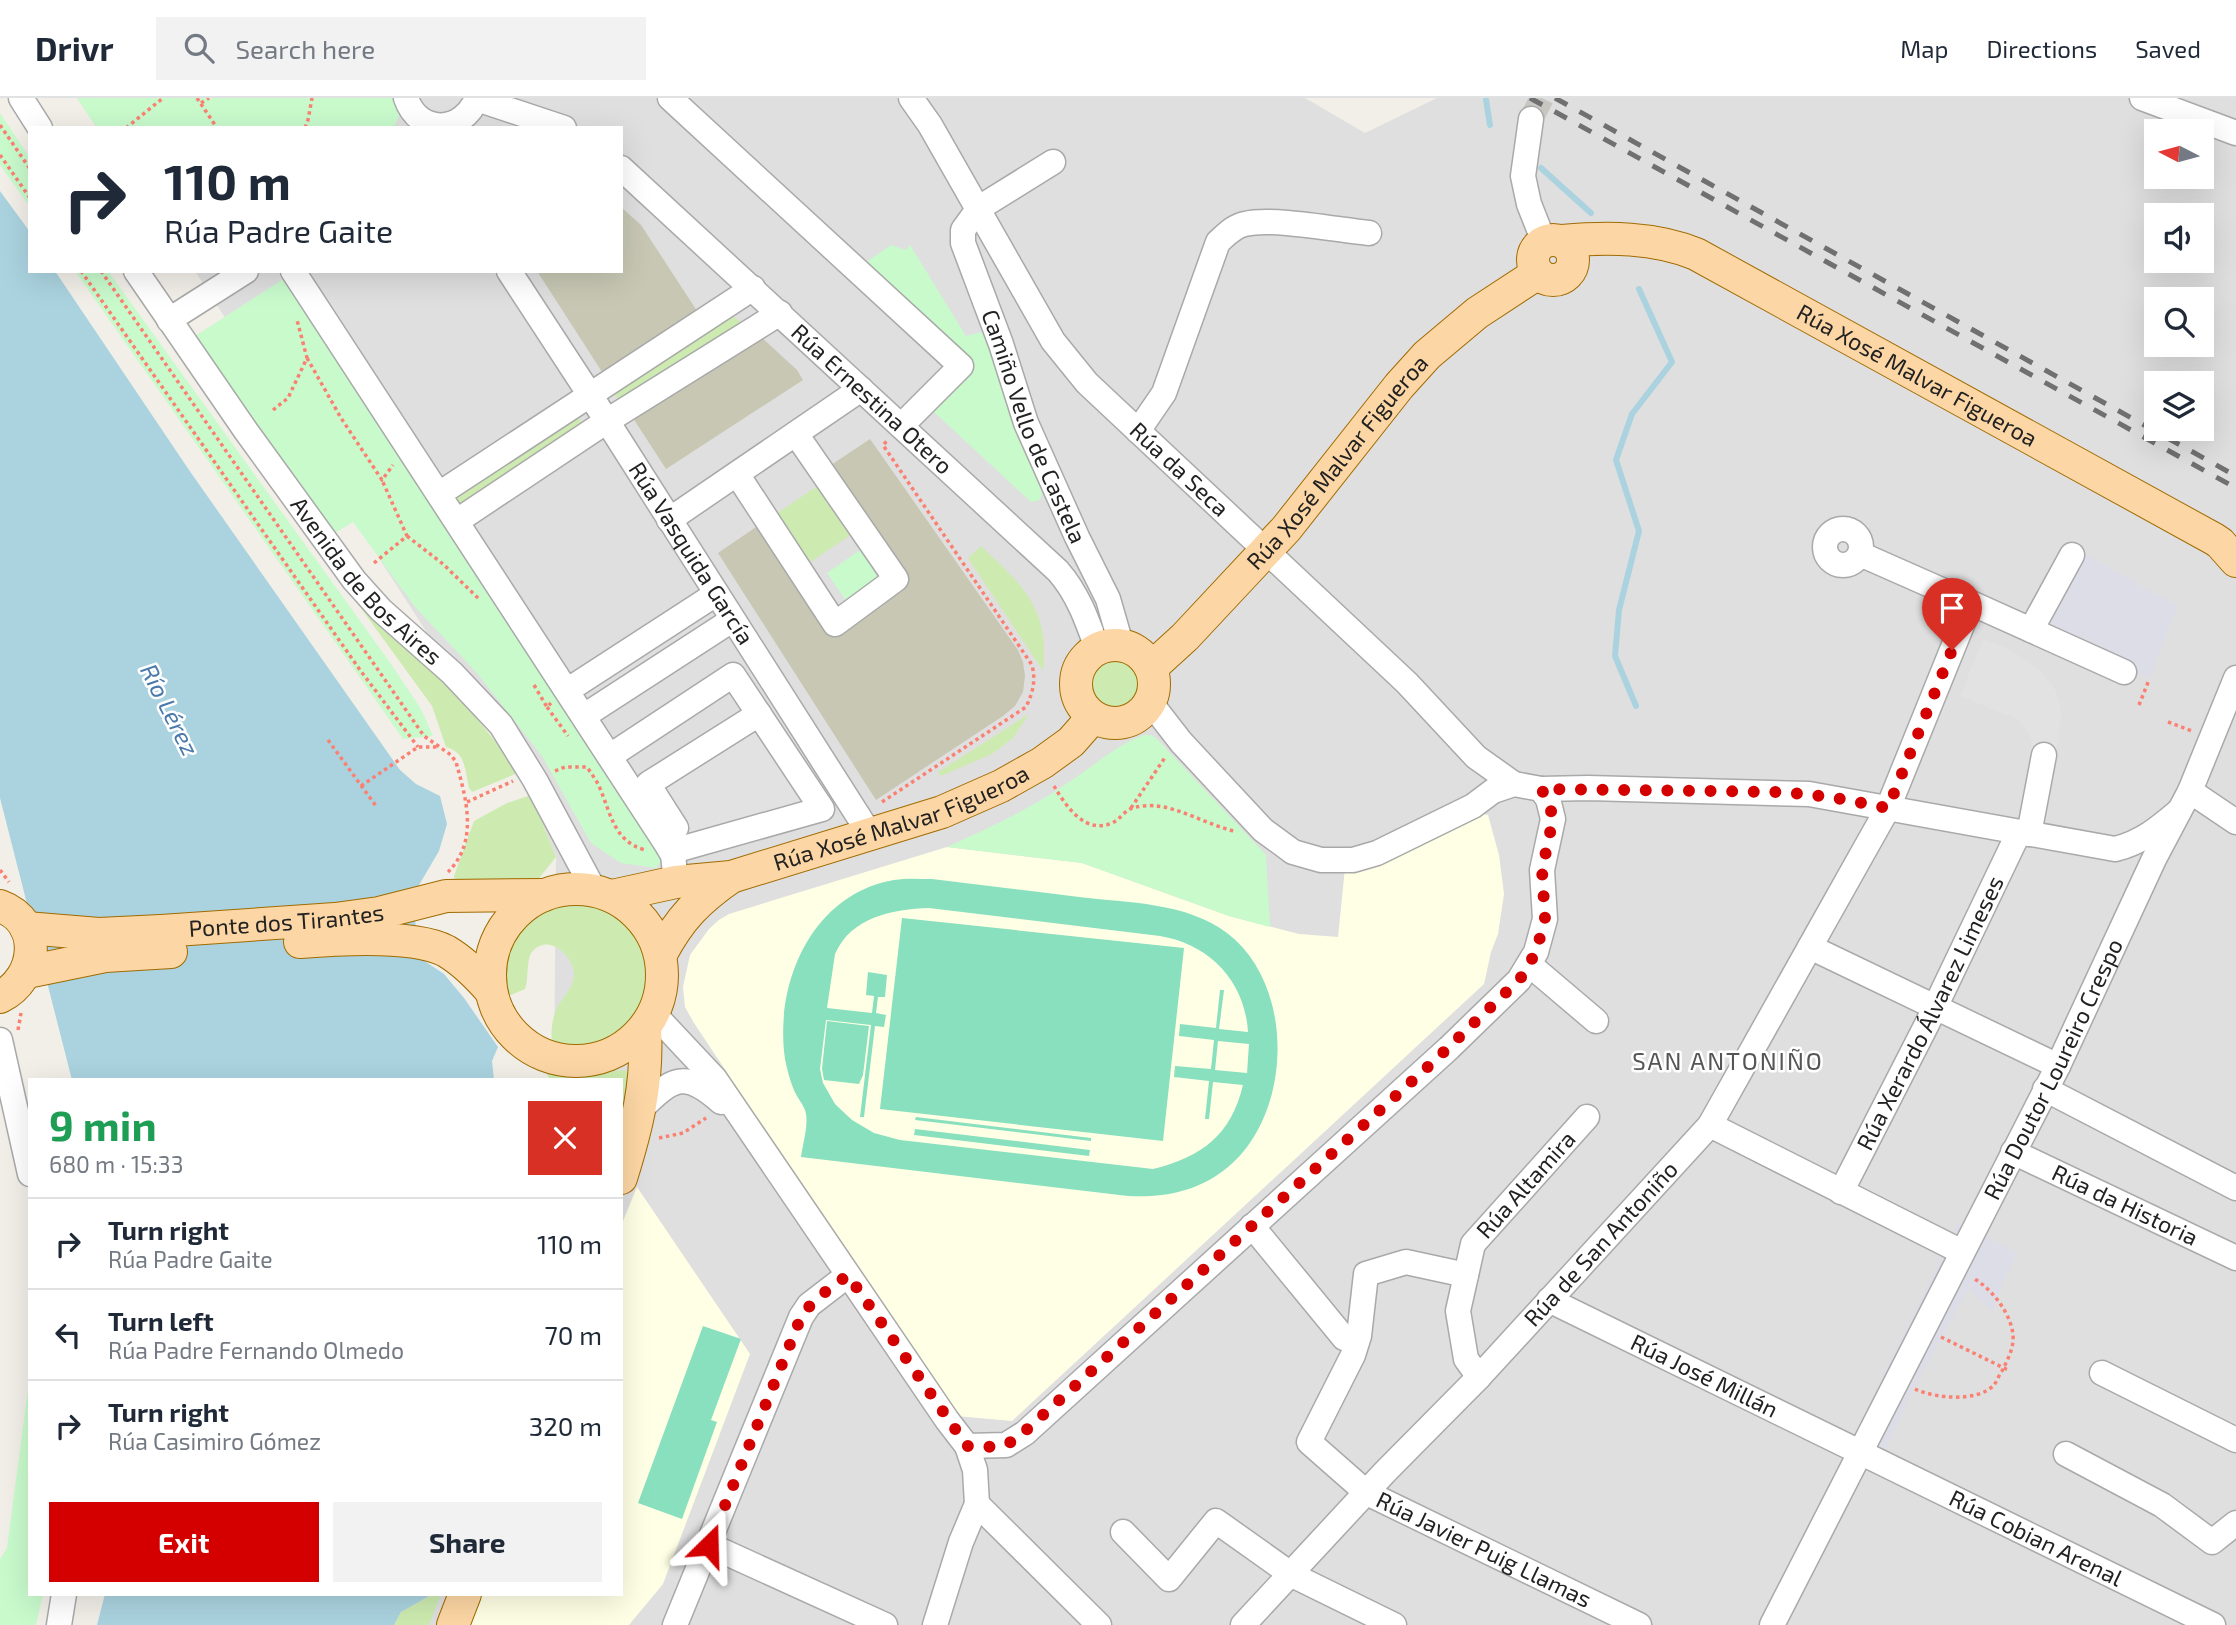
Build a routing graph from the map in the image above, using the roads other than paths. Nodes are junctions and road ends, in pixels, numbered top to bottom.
1 (21, 98) edge
2 (406, 98) edge
3 (670, 98) edge
4 (911, 98) edge
5 (2142, 98) edge
6 (477, 99) edge
7 (1531, 119) tunnel mouth
8 (39, 126) edge
9 (434, 126) edge
10 (558, 126) edge
11 (2236, 133) edge
12 (1053, 162) dead end
13 (623, 170) edge
14 (979, 208) junction
15 (1369, 233) dead end
16 (1560, 249) junction
17 (137, 273) edge
18 (243, 273) edge
19 (294, 273) edge
20 (510, 273) edge
21 (753, 288) junction
22 (780, 313) junction
23 (169, 320) junction
24 (861, 389) junction
25 (589, 394) junction
26 (607, 421) junction
27 (901, 426) junction
28 (1138, 430) junction
29 (796, 434) junction
30 (737, 474) junction
31 (439, 494) junction
32 (669, 520) junction
33 (457, 521) junction
34 (1077, 537) junction
35 (2231, 549) edge
36 (1265, 551) junction
37 (1860, 554) dead end
38 (2072, 555) dead end
39 (1058, 571) junction
40 (716, 594) junction
41 (1971, 603) junction
42 (732, 620) junction
43 (2031, 629) junction
44 (1109, 646) junction
45 (1151, 667) junction
46 (2124, 672) dead end
47 (2236, 678) edge
48 (568, 690) junction
49 (1150, 702) junction
50 (759, 713) junction
51 (584, 716) junction
52 (1093, 717) junction
53 (2228, 723) edge
54 (2044, 755) dead end
55 (610, 756) junction
56 (1514, 785) junction
57 (1541, 789) junction
58 (2185, 801) junction
59 (1888, 808) junction
60 (2236, 822) edge
61 (865, 826) junction
62 (2024, 833) junction
63 (673, 859) junction
64 (731, 877) junction
65 (603, 893) junction
66 (544, 895) junction
67 (0, 906) edge
68 (26, 928) junction
69 (1810, 947) junction
70 (661, 954) junction
71 (1530, 965) junction
72 (27, 971) junction
73 (491, 990) junction
74 (0, 997) edge
75 (1936, 1006) junction
76 (649, 1021) junction
77 (1596, 1021) dead end
78 (0, 1040) edge
79 (522, 1043) junction
80 (2058, 1066) junction
81 (539, 1078) edge
82 (2045, 1089) junction
83 (641, 1109) junction
84 (1587, 1117) dead end
85 (740, 1118) junction
86 (1710, 1125) junction
87 (2014, 1152) junction
88 (28, 1165) edge
89 (623, 1171) edge
90 (2236, 1188) edge
91 (1841, 1192) junction
92 (1252, 1226) junction
93 (2236, 1258) edge
94 (1958, 1260) junction
95 (848, 1275) junction
96 (1466, 1275) junction
97 (1549, 1300) junction
98 (1345, 1338) dead end
99 (2102, 1373) dead end
100 (1479, 1377) junction
101 (2236, 1440) edge
102 (967, 1446) junction
103 (1860, 1453) junction
104 (2066, 1454) dead end
105 (1367, 1493) junction
106 (977, 1504) junction
107 (2236, 1524) edge
108 (1123, 1532) dead end
109 (709, 1545) junction
110 (1292, 1575) junction
111 (64, 1596) edge
112 (464, 1596) edge
113 (59, 1625) edge
114 (453, 1625) edge
115 (675, 1625) edge
116 (885, 1625) edge
117 (935, 1625) edge
118 (1099, 1625) edge
119 (1243, 1625) edge
120 (1394, 1625) edge
121 (1639, 1625) edge
122 (1772, 1625) edge
123 (2213, 1625) edge

1 - 8 street
2 - 9 street
3 - 27 street
4 - 14 street, Rúa da Seca
5 - 11 street
6 - 9 street
6 - 10 street
7 - 16 street
12 - 14 street
13 - 21 street, Rúa Ernestina Otero
14 - 28 street, Rúa da Seca
14 - 34 street, Camiño Vello de Castela
15 - 28 street
16 - 35 main road, Rúa Xosé Malvar Figueroa
16 - 36 main road, Rúa Xosé Malvar Figueroa
17 - 23 street, Avenida de Bos Aires
18 - 23 street
19 - 31 street
20 - 25 street, Rúa Vasquida García
21 - 22 street, Rúa Ernestina Otero
21 - 25 street
22 - 24 street, Rúa Ernestina Otero
22 - 26 street
23 - 65 street, Avenida de Bos Aires
24 - 27 street, Rúa Ernestina Otero
24 - 29 street
25 - 26 street, Rúa Vasquida García
25 - 31 street
26 - 32 street, Rúa Vasquida García
26 - 33 street
27 - 39 street, Rúa Ernestina Otero
28 - 36 street, Rúa da Seca
29 - 30 street
29 - 30 street
30 - 32 street
31 - 33 street
32 - 40 street, Rúa Vasquida García
33 - 48 street
34 - 39 street
34 - 44 street, Camiño Vello de Castela
36 - 45 main road, Rúa Xosé Malvar Figueroa
36 - 56 street, Rúa da Seca
37 - 41 street
38 - 43 street
39 - 44 street, Rúa Ernestina Otero
40 - 42 street, Rúa Vasquida García
40 - 48 street
41 - 43 street
41 - 59 street, Rúa de San Antoniño
42 - 51 street
42 - 61 street, Rúa Vasquida García
43 - 46 street
44 - 45 main road
44 - 52 main road
45 - 49 main road
47 - 53 street, Rúa Doutor Loureiro Crespo
48 - 51 street
49 - 52 main road
49 - 56 street
50 - 55 street
50 - 63 street
50 - 63 street
51 - 55 street
52 - 61 main road, Rúa Xosé Malvar Figueroa
53 - 58 street, Rúa Doutor Loureiro Crespo
54 - 62 street, Rúa Xerardo Álvarez Limeses
55 - 63 street
56 - 57 street
57 - 59 street
57 - 71 street
58 - 60 street
58 - 62 street
58 - 80 street, Rúa Doutor Loureiro Crespo
59 - 62 street
59 - 69 street, Rúa de San Antoniño
61 - 64 main road, Rúa Xosé Malvar Figueroa
62 - 75 street, Rúa Xerardo Álvarez Limeses
63 - 64 main road, Rúa Xosé Malvar Figueroa
63 - 65 main road, Rúa Xosé Malvar Figueroa
64 - 70 main road, Rúa Xosé Malvar Figueroa
65 - 66 main road
65 - 70 main road
66 - 68 main road, Ponte dos Tirantes
66 - 73 main road
67 - 68 main road
68 - 72 main road
69 - 75 street
69 - 86 street, Rúa de San Antoniño
70 - 76 main road
71 - 77 street
71 - 92 street
72 - 73 main road, Ponte dos Tirantes
72 - 74 main road
73 - 79 main road
75 - 80 street
75 - 91 street, Rúa Xerardo Álvarez Limeses
76 - 79 main road
76 - 83 main road
76 - 85 street
78 - 88 street
79 - 81 main road
80 - 82 street, Rúa Doutor Loureiro Crespo
82 - 87 street, Rúa Doutor Loureiro Crespo
82 - 90 street
83 - 85 street
83 - 89 main road
84 - 96 street, Rúa Altamira
85 - 95 street
86 - 91 street
86 - 97 street, Rúa de San Antoniño
87 - 93 street, Rúa da Historia
87 - 94 street, Rúa Doutor Loureiro Crespo
91 - 94 street
92 - 98 street
92 - 102 street
94 - 103 street, Rúa Doutor Loureiro Crespo
95 - 102 street
95 - 109 street
96 - 100 street, Rúa Altamira
96 - 105 street, Rúa Javier Puig Llamas
97 - 100 street, Rúa de San Antoniño
97 - 103 street, Rúa José Millán
99 - 101 street
100 - 105 street, Rúa de San Antoniño
102 - 106 street
103 - 122 street, Rúa Doutor Loureiro Crespo
103 - 123 street, Rúa Cobian Arenal
104 - 107 street
105 - 110 street, Rúa de San Antoniño
105 - 121 street, Rúa Javier Puig Llamas
106 - 117 street
106 - 118 street
108 - 110 street
109 - 115 street
109 - 116 street
110 - 119 street, Rúa de San Antoniño
110 - 120 street
111 - 113 street
112 - 114 main road

